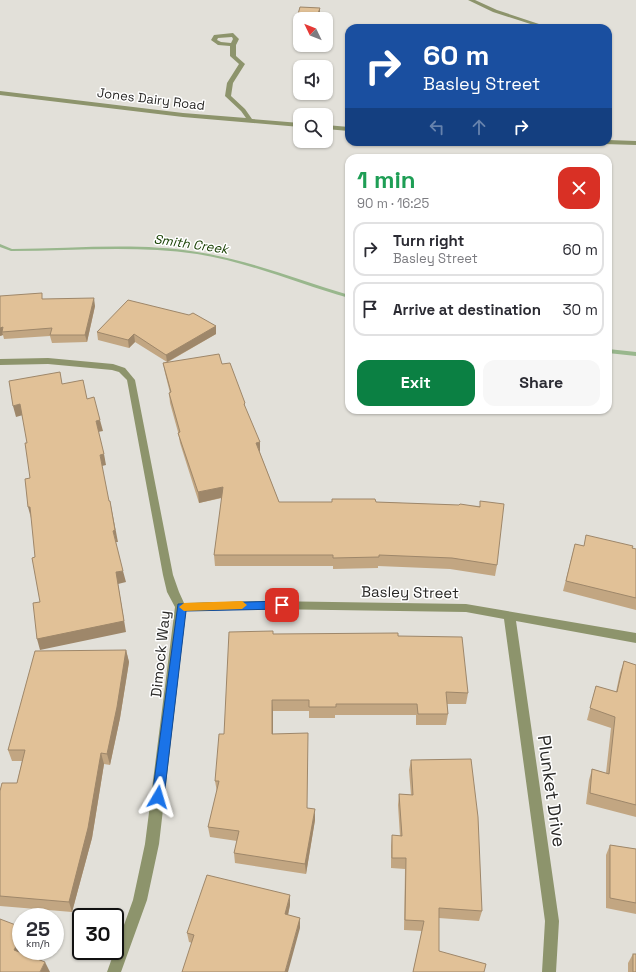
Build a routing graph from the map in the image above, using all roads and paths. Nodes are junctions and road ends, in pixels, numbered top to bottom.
1 (471, 0) edge
2 (536, 24) edge
3 (233, 45) dead end
4 (0, 93) edge
5 (251, 122) junction
6 (293, 125) edge
7 (333, 128) edge
8 (345, 129) edge
9 (612, 142) edge
10 (636, 143) edge
11 (0, 362) edge
12 (182, 607) junction
13 (509, 614) junction
14 (636, 638) edge
15 (114, 972) edge
16 (549, 972) edge

1 - 2 street
3 - 5 street
4 - 5 street, Jones Dairy Road
5 - 6 street, Jones Dairy Road
7 - 8 street
9 - 10 street
11 - 12 street, Dimock Way
12 - 13 street, Basley Street
12 - 15 street, Dimock Way
13 - 14 street, Basley Street
13 - 16 street, Plunket Drive

